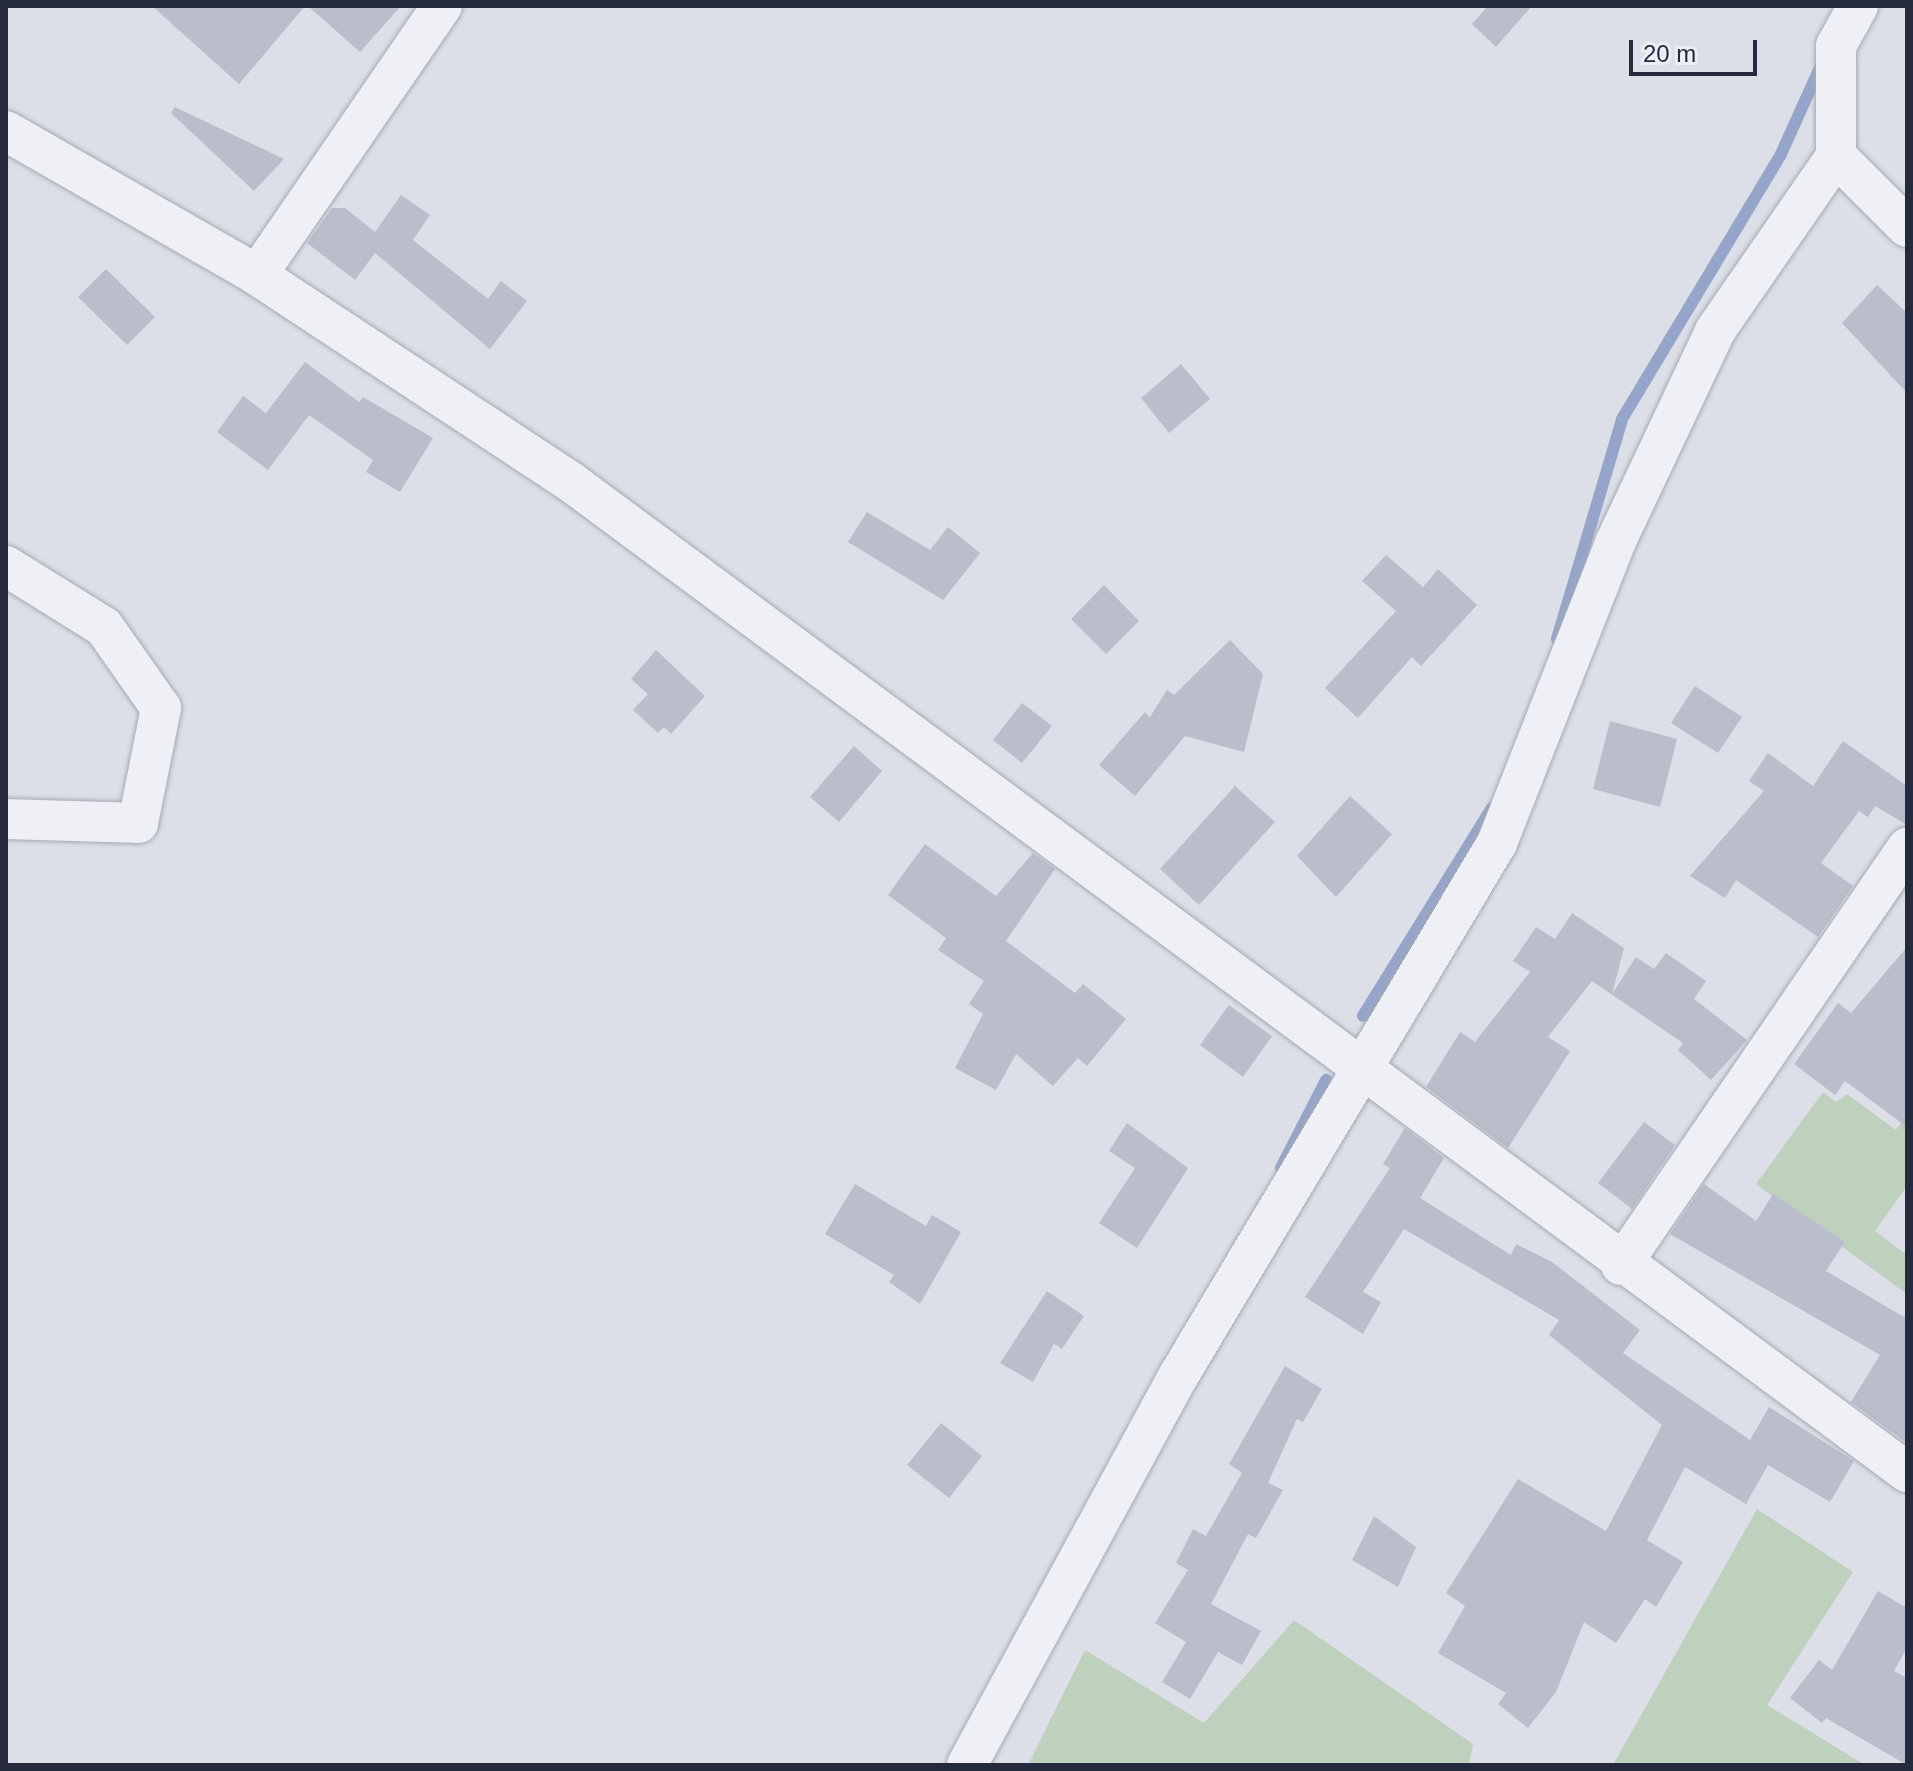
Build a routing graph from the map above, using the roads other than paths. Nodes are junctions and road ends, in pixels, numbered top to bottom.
1 (442, 6) edge
2 (1858, 6) edge
3 (6, 131) edge
4 (1836, 156) junction
5 (1907, 227) edge
6 (257, 275) junction
7 (6, 566) edge
8 (6, 819) edge
9 (1907, 848) edge
10 (1362, 1072) junction
11 (1621, 1265) junction
12 (1907, 1472) edge
13 (967, 1765) edge

1 - 6 street
2 - 4 street
3 - 6 street
4 - 5 street
4 - 10 street
6 - 10 street
7 - 8 street
9 - 11 street
10 - 11 street
10 - 13 street
11 - 12 street

